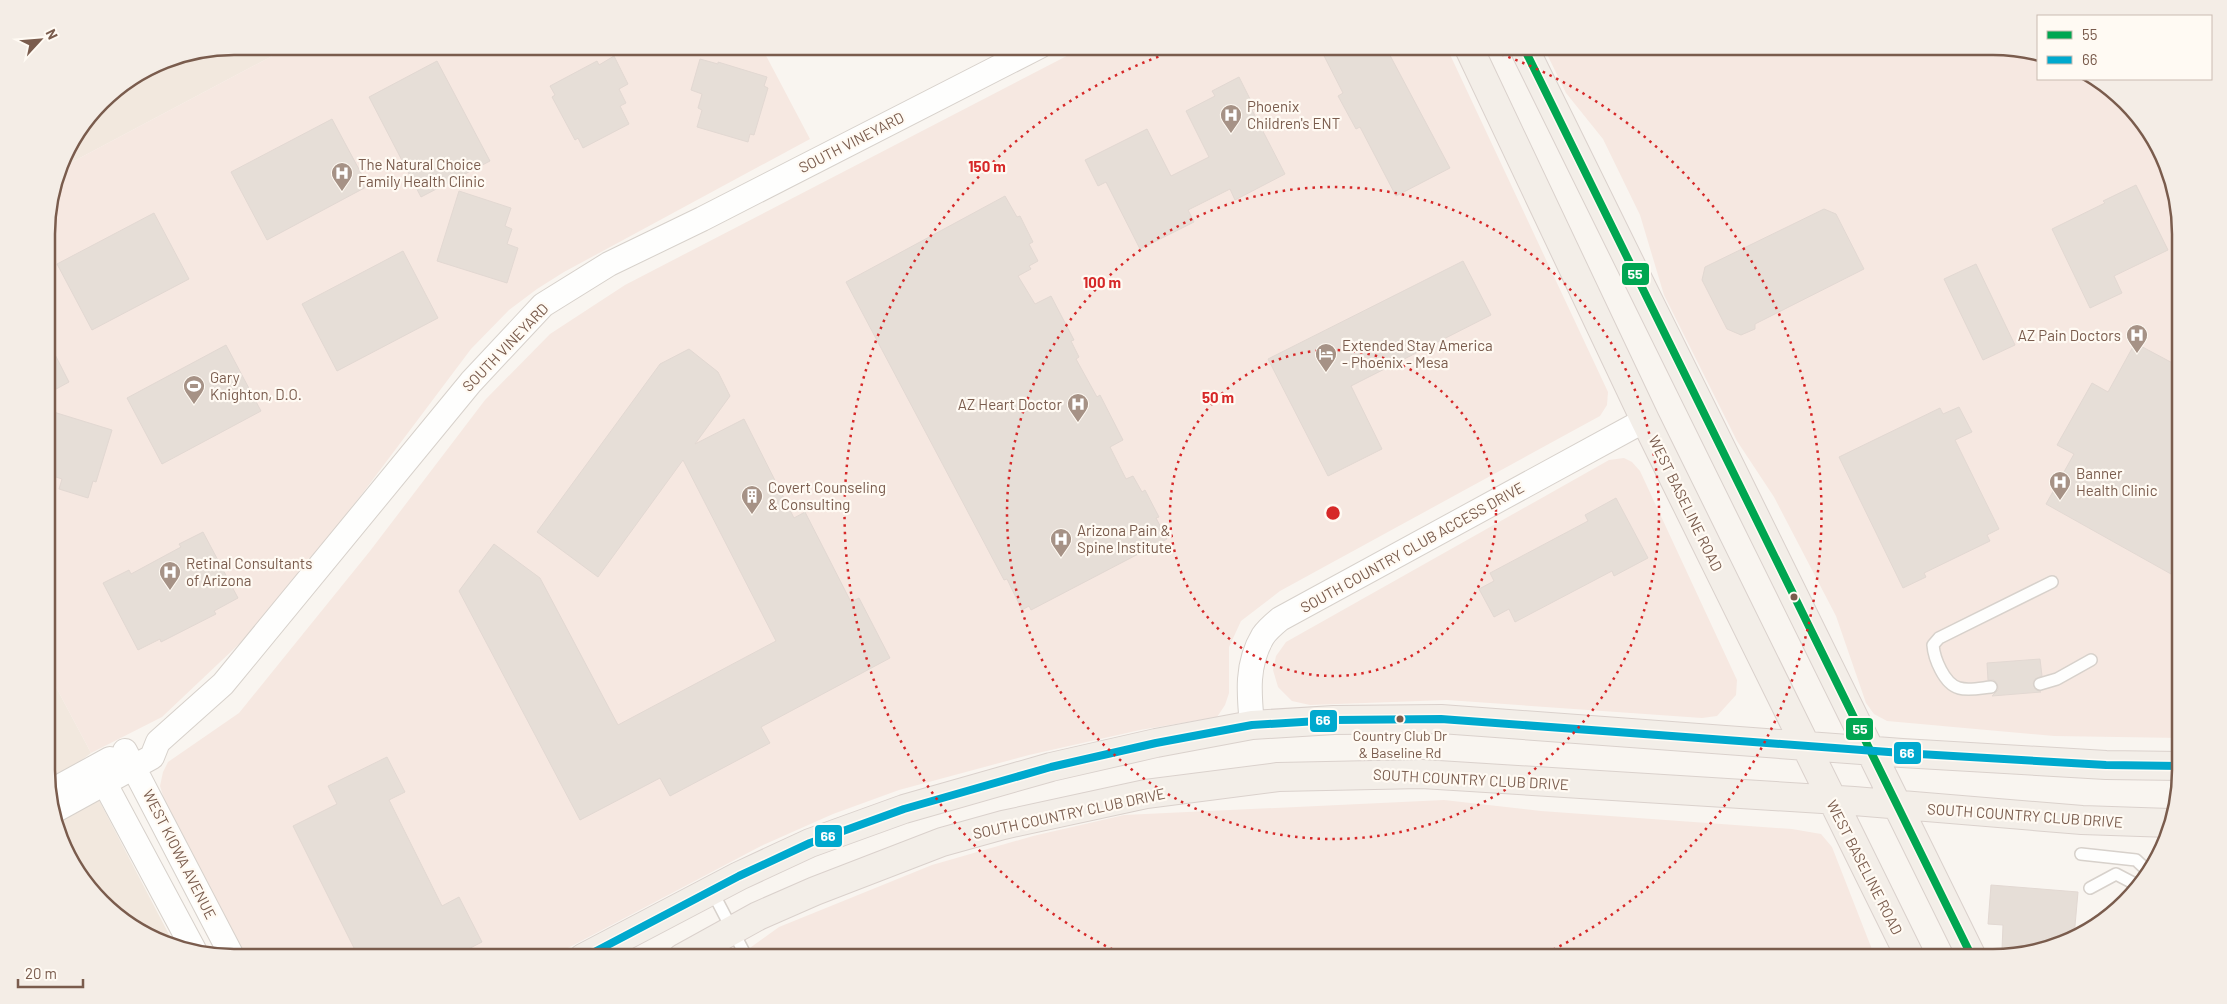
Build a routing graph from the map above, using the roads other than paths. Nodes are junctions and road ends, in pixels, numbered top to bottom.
1 (1022, 55) edge
2 (1472, 55) edge
3 (1527, 55) edge
4 (1645, 420) junction
5 (2052, 582) dead end
6 (2091, 660) dead end
7 (2040, 684) dead end
8 (1991, 687) dead end
9 (1252, 725) junction
10 (1806, 747) junction
11 (1870, 750) junction
12 (130, 759) junction
13 (2172, 766) edge
14 (100, 775) junction
15 (56, 790) edge
16 (1832, 800) junction
17 (1896, 805) junction
18 (59, 807) edge
19 (2164, 823) edge
20 (2081, 854) dead end
21 (2144, 867) edge
22 (2132, 883) edge
23 (2090, 888) dead end
24 (711, 890) junction
25 (733, 930) junction
26 (191, 944) edge
27 (228, 949) edge
28 (600, 949) edge
29 (698, 949) edge
30 (742, 949) edge
31 (1906, 949) edge
32 (1968, 949) edge

1 - 12 street, SOUTH VINEYARD
2 - 4 main road, WEST BASELINE ROAD
3 - 11 main road
4 - 9 street, SOUTH COUNTRY CLUB ACCESS DRIVE
4 - 10 main road, WEST BASELINE ROAD
5 - 8 lane
6 - 7 lane
9 - 10 main road
9 - 24 main road
10 - 11 main road
10 - 16 main road, WEST BASELINE ROAD
11 - 13 main road
11 - 17 main road
12 - 14 street, SOUTH VINEYARD
12 - 27 street, WEST KIOWA AVENUE
14 - 15 street, SOUTH VINEYARD
14 - 18 street, SOUTH VINEYARD
14 - 26 street, WEST KIOWA AVENUE
16 - 17 main road, SOUTH COUNTRY CLUB DRIVE
16 - 25 main road, SOUTH COUNTRY CLUB DRIVE
16 - 31 main road, WEST BASELINE ROAD
17 - 19 main road, SOUTH COUNTRY CLUB DRIVE
17 - 32 main road
20 - 21 lane
22 - 23 lane
24 - 25 lane
24 - 28 main road
25 - 29 main road, SOUTH COUNTRY CLUB DRIVE
25 - 30 lane

